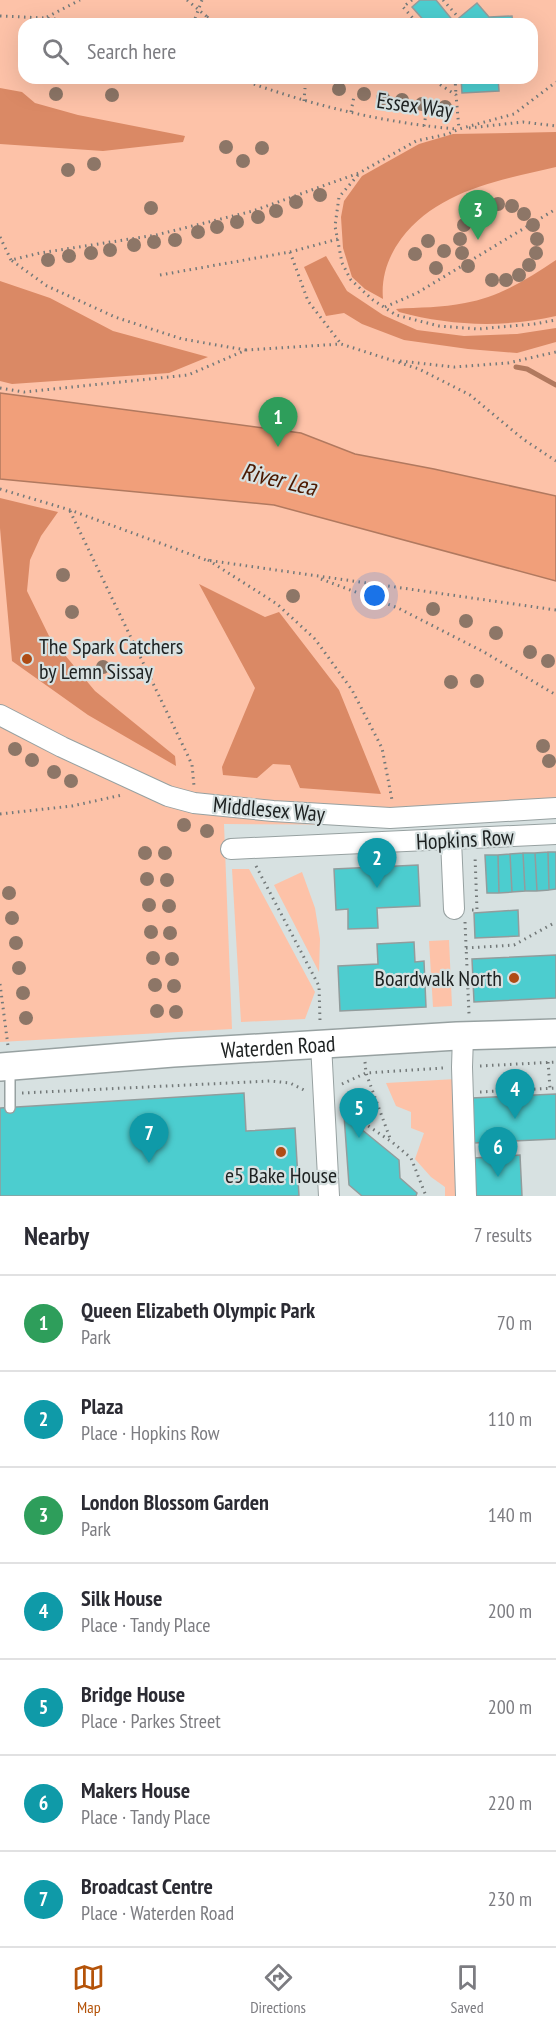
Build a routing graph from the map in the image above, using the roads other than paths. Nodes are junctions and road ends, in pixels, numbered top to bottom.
1 (0, 715) edge
2 (556, 808) edge
3 (556, 834) edge
4 (451, 840) junction
5 (239, 849) road end
6 (461, 913) road end
7 (466, 1028) junction
8 (556, 1032) edge
9 (320, 1037) junction
10 (6, 1061) edge
11 (10, 1108) dead end
12 (329, 1196) edge
13 (466, 1196) edge

1 - 2 street, Middlesex Way
3 - 4 street, Hopkins Row
4 - 5 street, Hopkins Row
4 - 6 street
7 - 8 street, Waterden Road
7 - 9 street, Waterden Road
7 - 13 street
9 - 10 street, Waterden Road
9 - 12 street
10 - 11 lane

